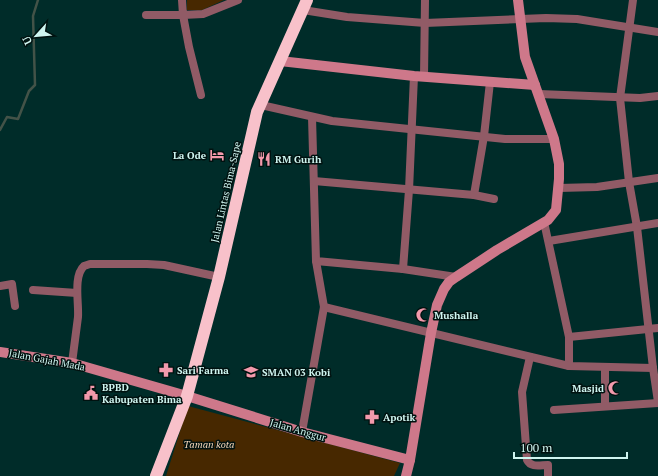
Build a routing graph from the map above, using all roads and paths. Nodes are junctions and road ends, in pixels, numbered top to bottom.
1 (182, 0) edge
2 (238, 0) edge
3 (425, 0) edge
4 (518, 0) edge
5 (632, 0) edge
6 (304, 3) edge
7 (146, 15) dead end
8 (183, 15) junction
9 (520, 20) junction
10 (425, 23) junction
11 (628, 28) junction
12 (658, 32) edge
13 (280, 61) junction
14 (419, 76) junction
15 (490, 82) junction
16 (537, 90) junction
17 (201, 95) dead end
18 (658, 96) edge
19 (620, 98) junction
20 (261, 105) junction
21 (312, 117) junction
22 (410, 130) junction
23 (484, 136) junction
24 (554, 139) junction
25 (658, 178) edge
26 (314, 181) junction
27 (629, 182) junction
28 (559, 188) junction
29 (409, 190) junction
30 (474, 196) junction
31 (494, 199) dead end
32 (544, 222) junction
33 (658, 223) edge
34 (637, 227) junction
35 (549, 241) junction
36 (316, 261) junction
37 (404, 269) junction
38 (219, 277) junction
39 (456, 277) junction
40 (0, 286) edge
41 (33, 290) dead end
42 (77, 292) junction
43 (15, 306) dead end
44 (324, 307) junction
45 (649, 328) junction
46 (658, 328) edge
47 (431, 333) junction
48 (569, 337) junction
49 (0, 352) edge
50 (530, 357) junction
51 (72, 363) junction
52 (569, 366) junction
53 (605, 367) junction
54 (653, 368) junction
55 (187, 396) junction
56 (658, 402) edge
57 (605, 406) junction
58 (554, 410) dead end
59 (302, 432) junction
60 (410, 460) junction
61 (156, 476) edge
62 (406, 476) edge
63 (548, 476) edge

1 - 8 street
2 - 8 street
3 - 10 street
4 - 9 street
5 - 11 street
6 - 10 street
6 - 13 highway, Jalan Lintas Bima-Sape
7 - 8 street
8 - 17 street
9 - 10 street
9 - 11 street
9 - 16 street
10 - 14 street
11 - 12 street
11 - 19 street
13 - 14 street
13 - 20 highway, Jalan Lintas Bima-Sape
14 - 15 street
14 - 22 street
15 - 16 street
15 - 23 street
16 - 19 street
16 - 24 street
18 - 19 street
19 - 27 street
20 - 21 street
20 - 38 highway, Jalan Lintas Bima-Sape
21 - 22 street
21 - 26 street
22 - 23 street
22 - 29 street
23 - 24 street
23 - 30 street
24 - 28 street
25 - 27 street
26 - 29 street
26 - 36 street
27 - 28 street
27 - 34 street
28 - 32 street
29 - 30 street
29 - 37 street
30 - 31 street
32 - 35 street
32 - 39 street
33 - 34 street
34 - 35 street
34 - 45 street
35 - 48 street
36 - 37 street
36 - 44 street
37 - 39 street
38 - 42 street
38 - 55 highway, Jalan Lintas Bima-Sape
39 - 47 street
40 - 43 street
41 - 42 street
42 - 51 street
44 - 47 street
44 - 59 street
45 - 46 street
45 - 48 street
45 - 54 street
47 - 50 street
47 - 60 street
48 - 52 street
49 - 51 street, Jalan Gajah Mada
50 - 52 street
50 - 63 street
51 - 55 street, Jalan Gajah Mada
52 - 53 street
53 - 54 street
53 - 57 street
54 - 56 street
55 - 59 street, Jalan Anggur
55 - 61 highway, Jalan Lintas Bima-Sape
56 - 57 street
57 - 58 street
59 - 60 street, Jalan Anggur
60 - 62 street

